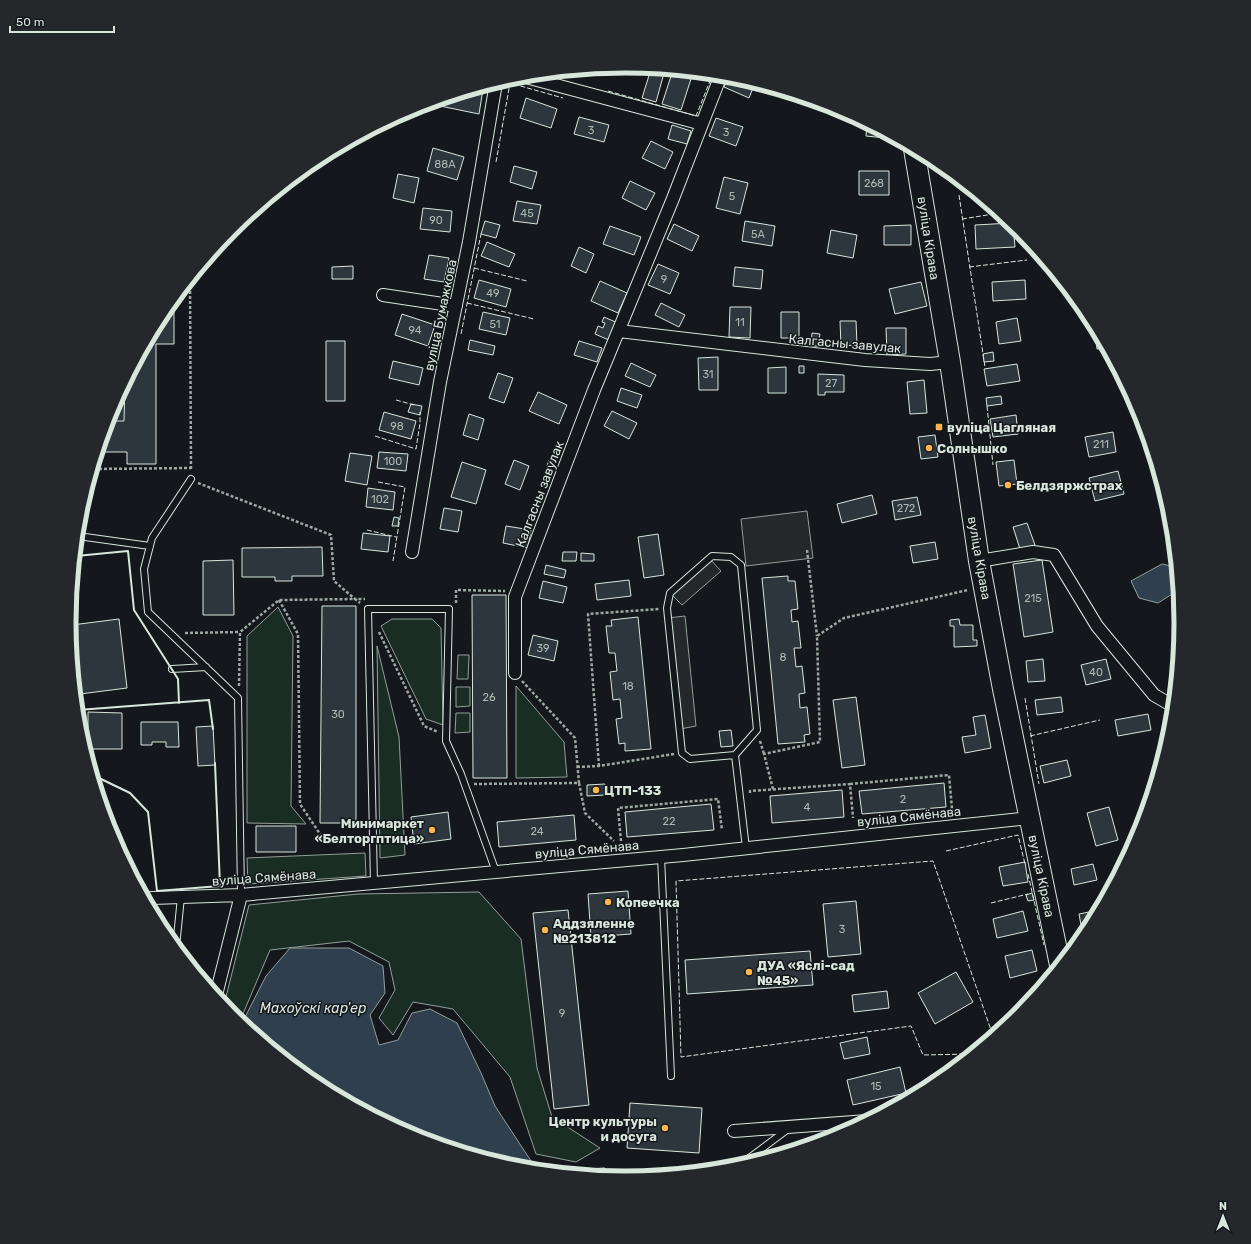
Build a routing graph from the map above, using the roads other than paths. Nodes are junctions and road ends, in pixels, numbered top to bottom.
1 (539, 81) edge
2 (718, 82) edge
3 (495, 89) edge
4 (702, 124) junction
5 (915, 156) edge
6 (383, 295) dead end
7 (456, 306) junction
8 (618, 331) junction
9 (950, 362) junction
10 (191, 480) road end
11 (83, 537) edge
12 (150, 546) junction
13 (412, 552) dead end
14 (979, 561) junction
15 (206, 668) junction
16 (172, 669) dead end
17 (515, 673) road end
18 (1168, 703) edge
19 (735, 754) junction
20 (1030, 818) junction
21 (746, 848) junction
22 (662, 857) junction
23 (496, 872) junction
24 (374, 882) junction
25 (241, 894) junction
26 (181, 897) junction
27 (151, 898) edge
28 (177, 938) edge
29 (1059, 959) edge
30 (218, 989) edge
31 (670, 1076) dead end
32 (842, 1126) edge
33 (791, 1127) junction
34 (734, 1131) dead end
35 (754, 1155) edge

1 - 4 street
2 - 4 street, Калгасны завулак
3 - 7 street, вуліца Бумажкова
4 - 8 street, Калгасны завулак
5 - 9 main road, вуліца Кірава
6 - 7 street
7 - 13 street, вуліца Бумажкова
8 - 9 street, Калгасны завулак
8 - 17 street, Калгасны завулак
9 - 14 main road, вуліца Кірава
10 - 12 lane
11 - 12 lane
12 - 15 lane
14 - 18 street
14 - 20 main road, вуліца Кірава
15 - 16 lane
15 - 25 lane
19 - 19 lane
19 - 21 lane
20 - 21 street, вуліца Сямёнава
20 - 29 main road, вуліца Кірава
21 - 22 street, вуліца Сямёнава
22 - 23 street, вуліца Сямёнава
22 - 31 lane
23 - 24 street, вуліца Сямёнава
23 - 24 lane
24 - 25 street, вуліца Сямёнава
25 - 26 street, вуліца Сямёнава
25 - 30 street
26 - 27 street, вуліца Сямёнава
26 - 28 lane
32 - 33 street
33 - 34 street
33 - 35 lane

